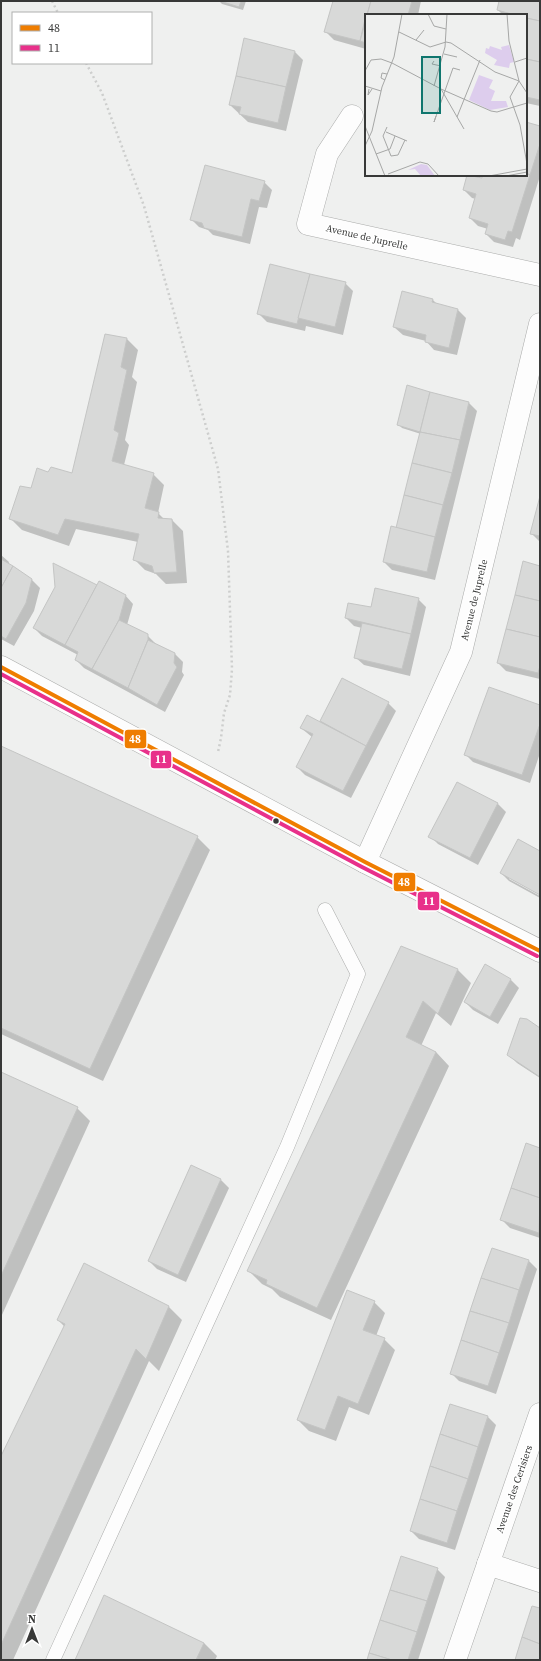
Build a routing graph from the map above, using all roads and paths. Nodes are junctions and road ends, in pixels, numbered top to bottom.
1 (52, 1) edge
2 (58, 12) edge
3 (87, 64) edge
4 (352, 116) dead end
5 (540, 276) edge
6 (540, 324) edge
7 (1, 667) edge
8 (211, 780) junction
9 (365, 862) junction
10 (325, 910) dead end
11 (540, 951) edge
12 (540, 1414) edge
13 (488, 1564) junction
14 (540, 1581) edge
15 (53, 1660) edge
16 (455, 1660) edge

1 - 2 path
3 - 8 path
4 - 5 street, Avenue de Juprelle
6 - 9 street, Avenue de Juprelle
7 - 8 street
8 - 9 street
9 - 11 street
10 - 15 lane
12 - 13 street, Avenue des Cerisiers
13 - 14 street
13 - 16 street, Avenue des Cerisiers

